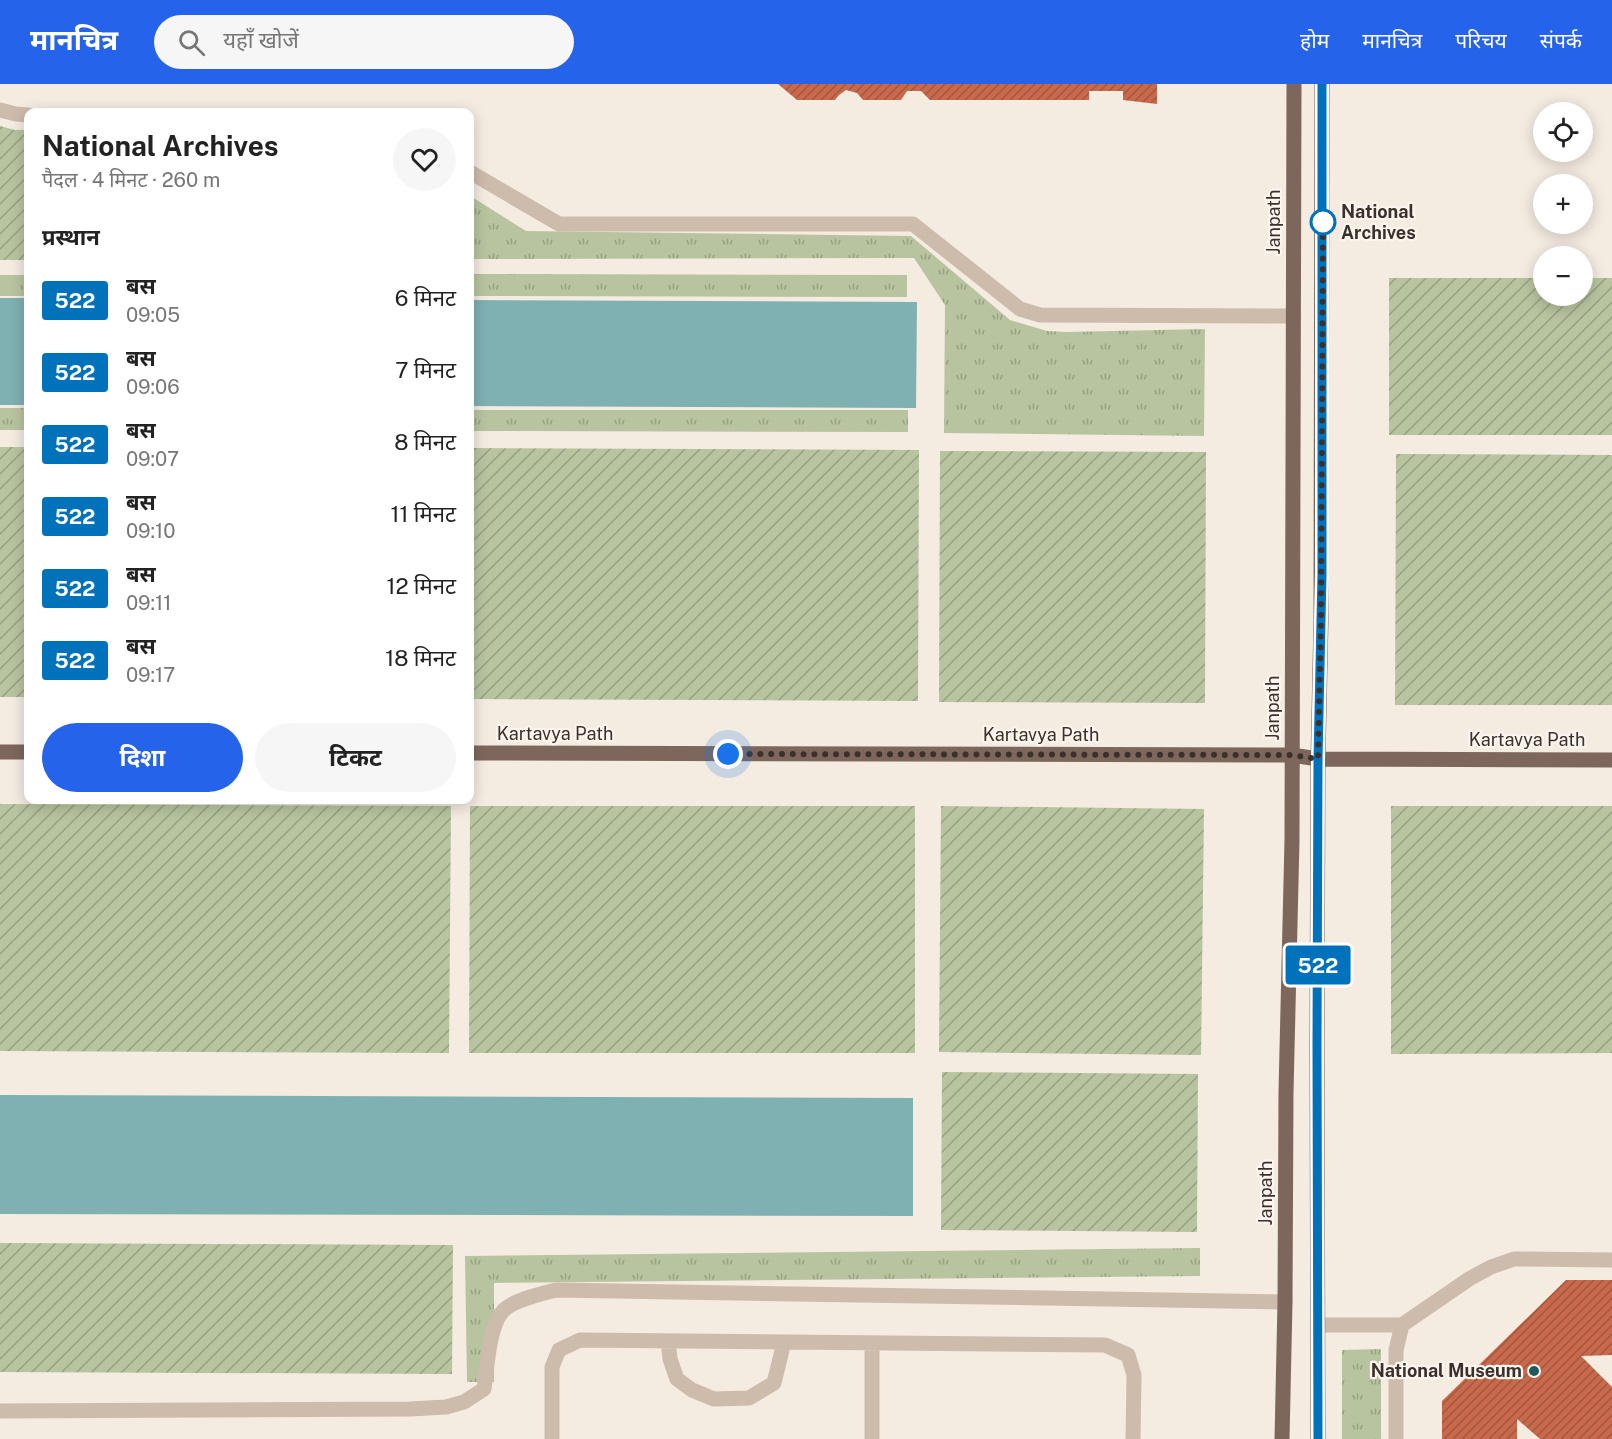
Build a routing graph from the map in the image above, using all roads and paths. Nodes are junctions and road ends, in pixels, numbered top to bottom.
1 (1293, 84) edge
2 (1322, 84) edge
3 (0, 110) edge
4 (24, 114) edge
5 (474, 174) edge
6 (1293, 316) junction
7 (0, 752) edge
8 (24, 752) edge
9 (474, 753) edge
10 (1292, 755) junction
11 (1318, 759) junction
12 (1612, 760) edge
13 (1612, 1260) edge
14 (1285, 1302) junction
15 (1318, 1325) junction
16 (1402, 1325) junction
17 (668, 1341) junction
18 (784, 1342) junction
19 (873, 1343) junction
20 (0, 1411) edge
21 (552, 1439) edge
22 (872, 1439) edge
23 (1133, 1439) edge
24 (1282, 1439) edge
25 (1318, 1439) edge
26 (1396, 1439) edge

1 - 6 main road, Janpath
2 - 11 main road
3 - 4 street
5 - 6 street
6 - 10 main road, Janpath
7 - 8 main road
9 - 10 main road, Kartavya Path
10 - 11 main road, Kartavya Path
10 - 14 main road, Janpath
11 - 12 main road, Kartavya Path
11 - 15 main road
13 - 16 street
14 - 20 street
14 - 24 main road, Janpath
15 - 16 street
15 - 25 main road
16 - 26 street
17 - 18 street
17 - 18 street
17 - 21 street
18 - 19 street
19 - 22 street
19 - 23 street

